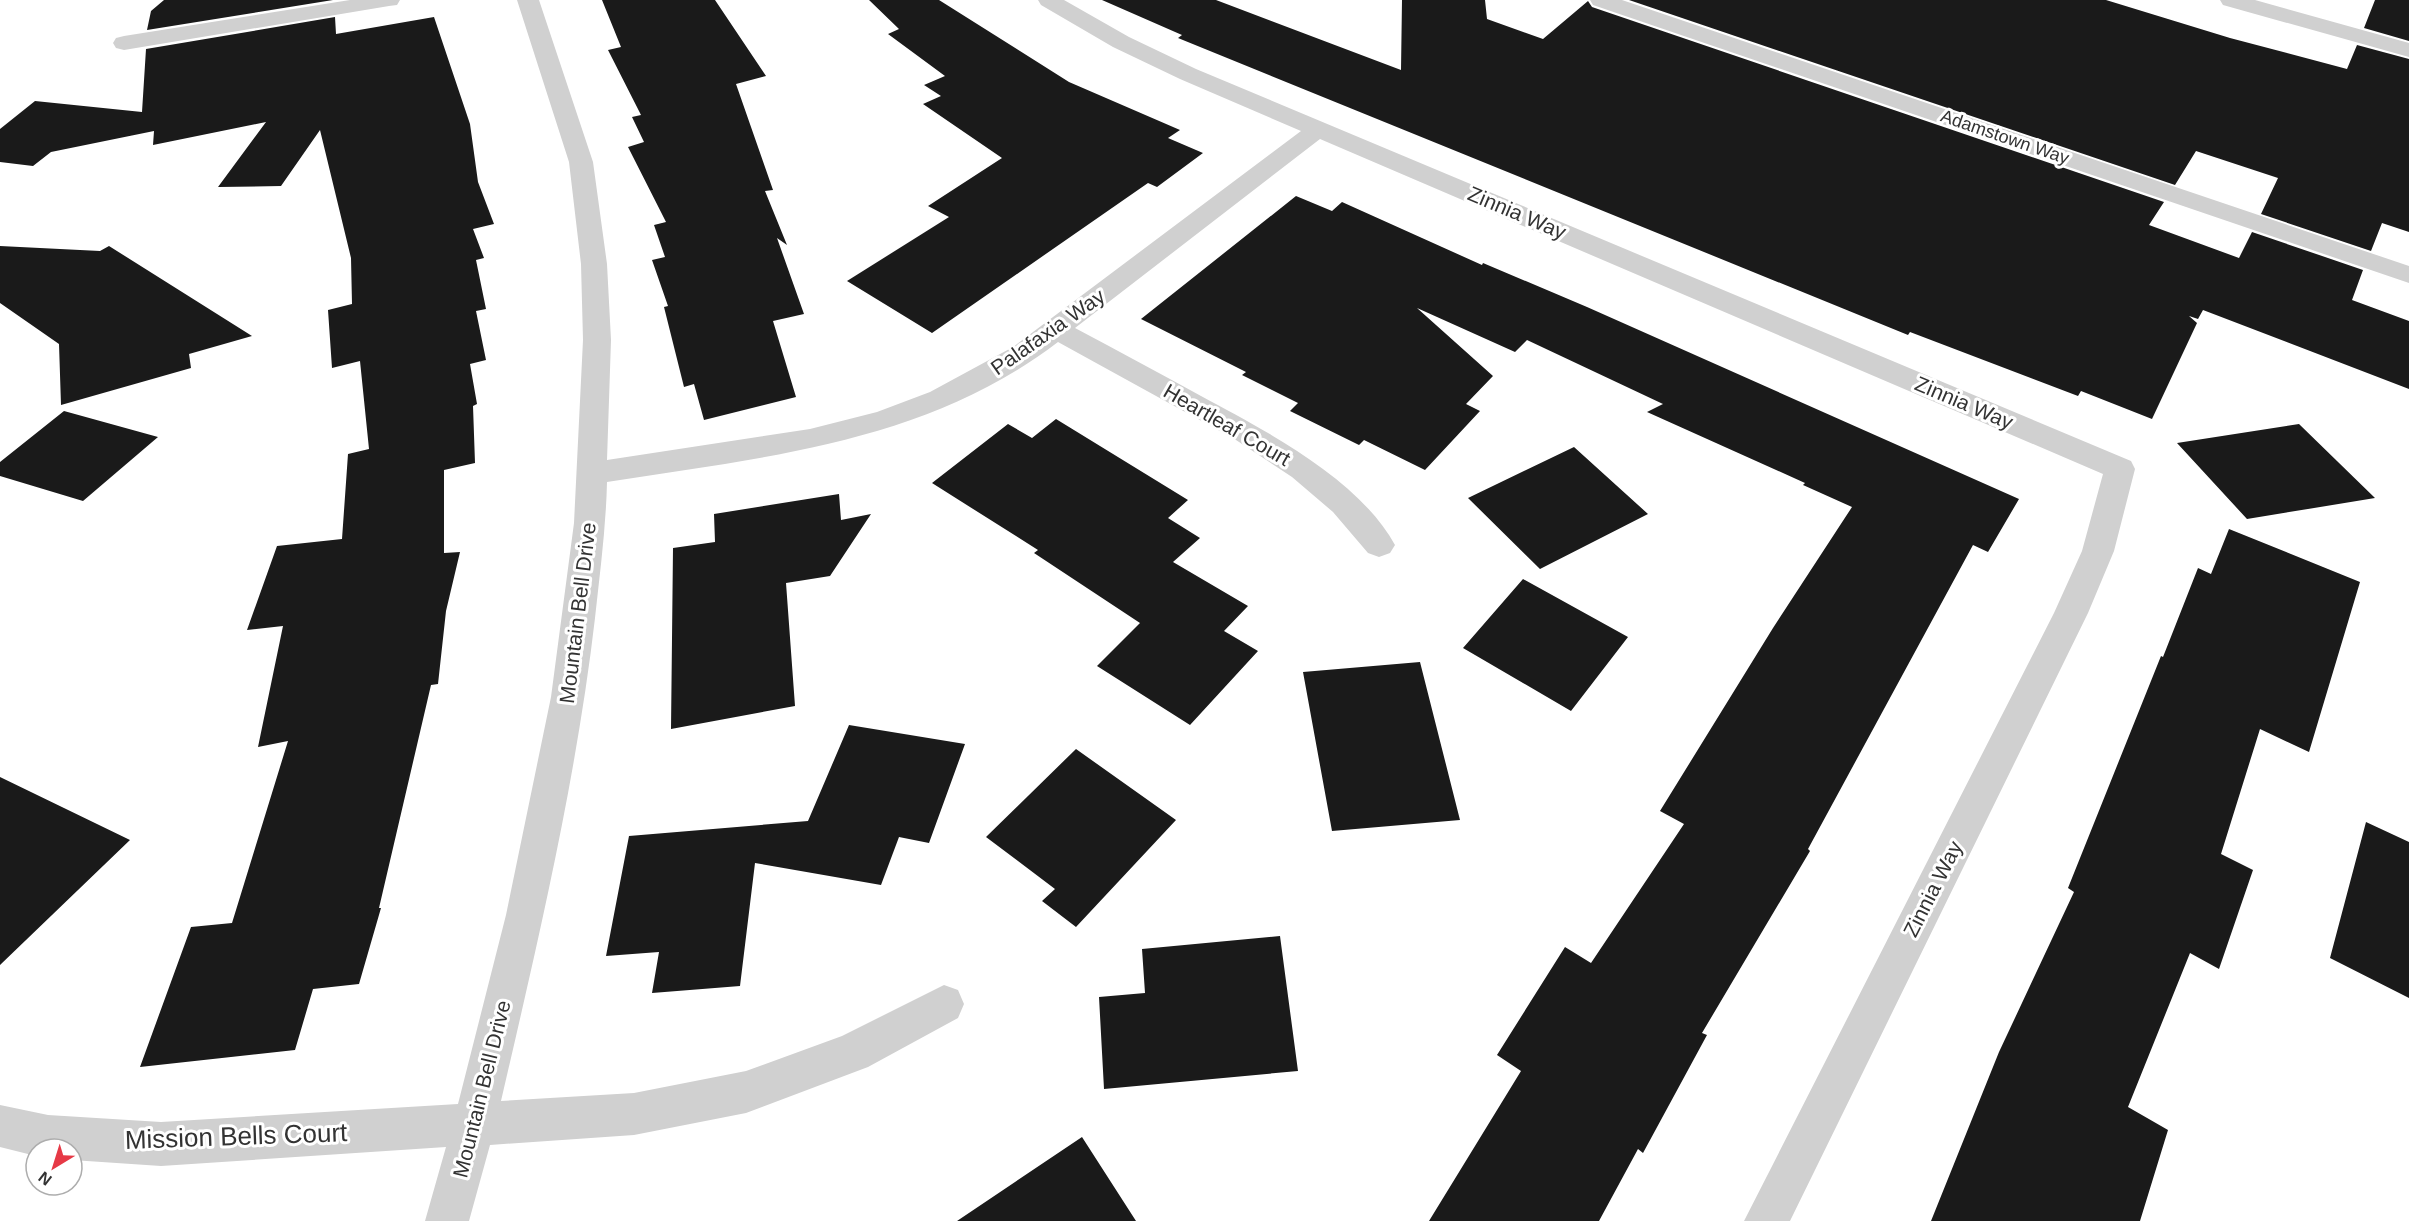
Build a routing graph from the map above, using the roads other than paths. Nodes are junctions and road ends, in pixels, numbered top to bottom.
1 (389, 0) edge
2 (528, 0) edge
3 (1048, 0) edge
4 (1601, 0) edge
5 (2231, 0) edge
6 (2290, 8) edge
7 (124, 43) dead end
8 (2409, 50) edge
9 (1318, 129) junction
10 (2409, 275) edge
11 (1056, 329) junction
12 (593, 473) junction
13 (1379, 546) dead end
14 (944, 1004) dead end
15 (474, 1125) junction
16 (0, 1126) edge
17 (447, 1221) edge
18 (1766, 1221) edge

1 - 7 street
2 - 12 street, Mountain Bell Drive
3 - 9 street, Zinnia Way
4 - 10 street, Adamstown Way
5 - 6 street
6 - 8 street
9 - 11 street, Palafaxia Way
9 - 18 street, Zinnia Way
11 - 12 street, Palafaxia Way
11 - 13 street, Heartleaf Court
12 - 15 street, Mountain Bell Drive
14 - 15 street, Mission Bells Court
15 - 16 street, Mission Bells Court
15 - 17 street, Mountain Bell Drive

